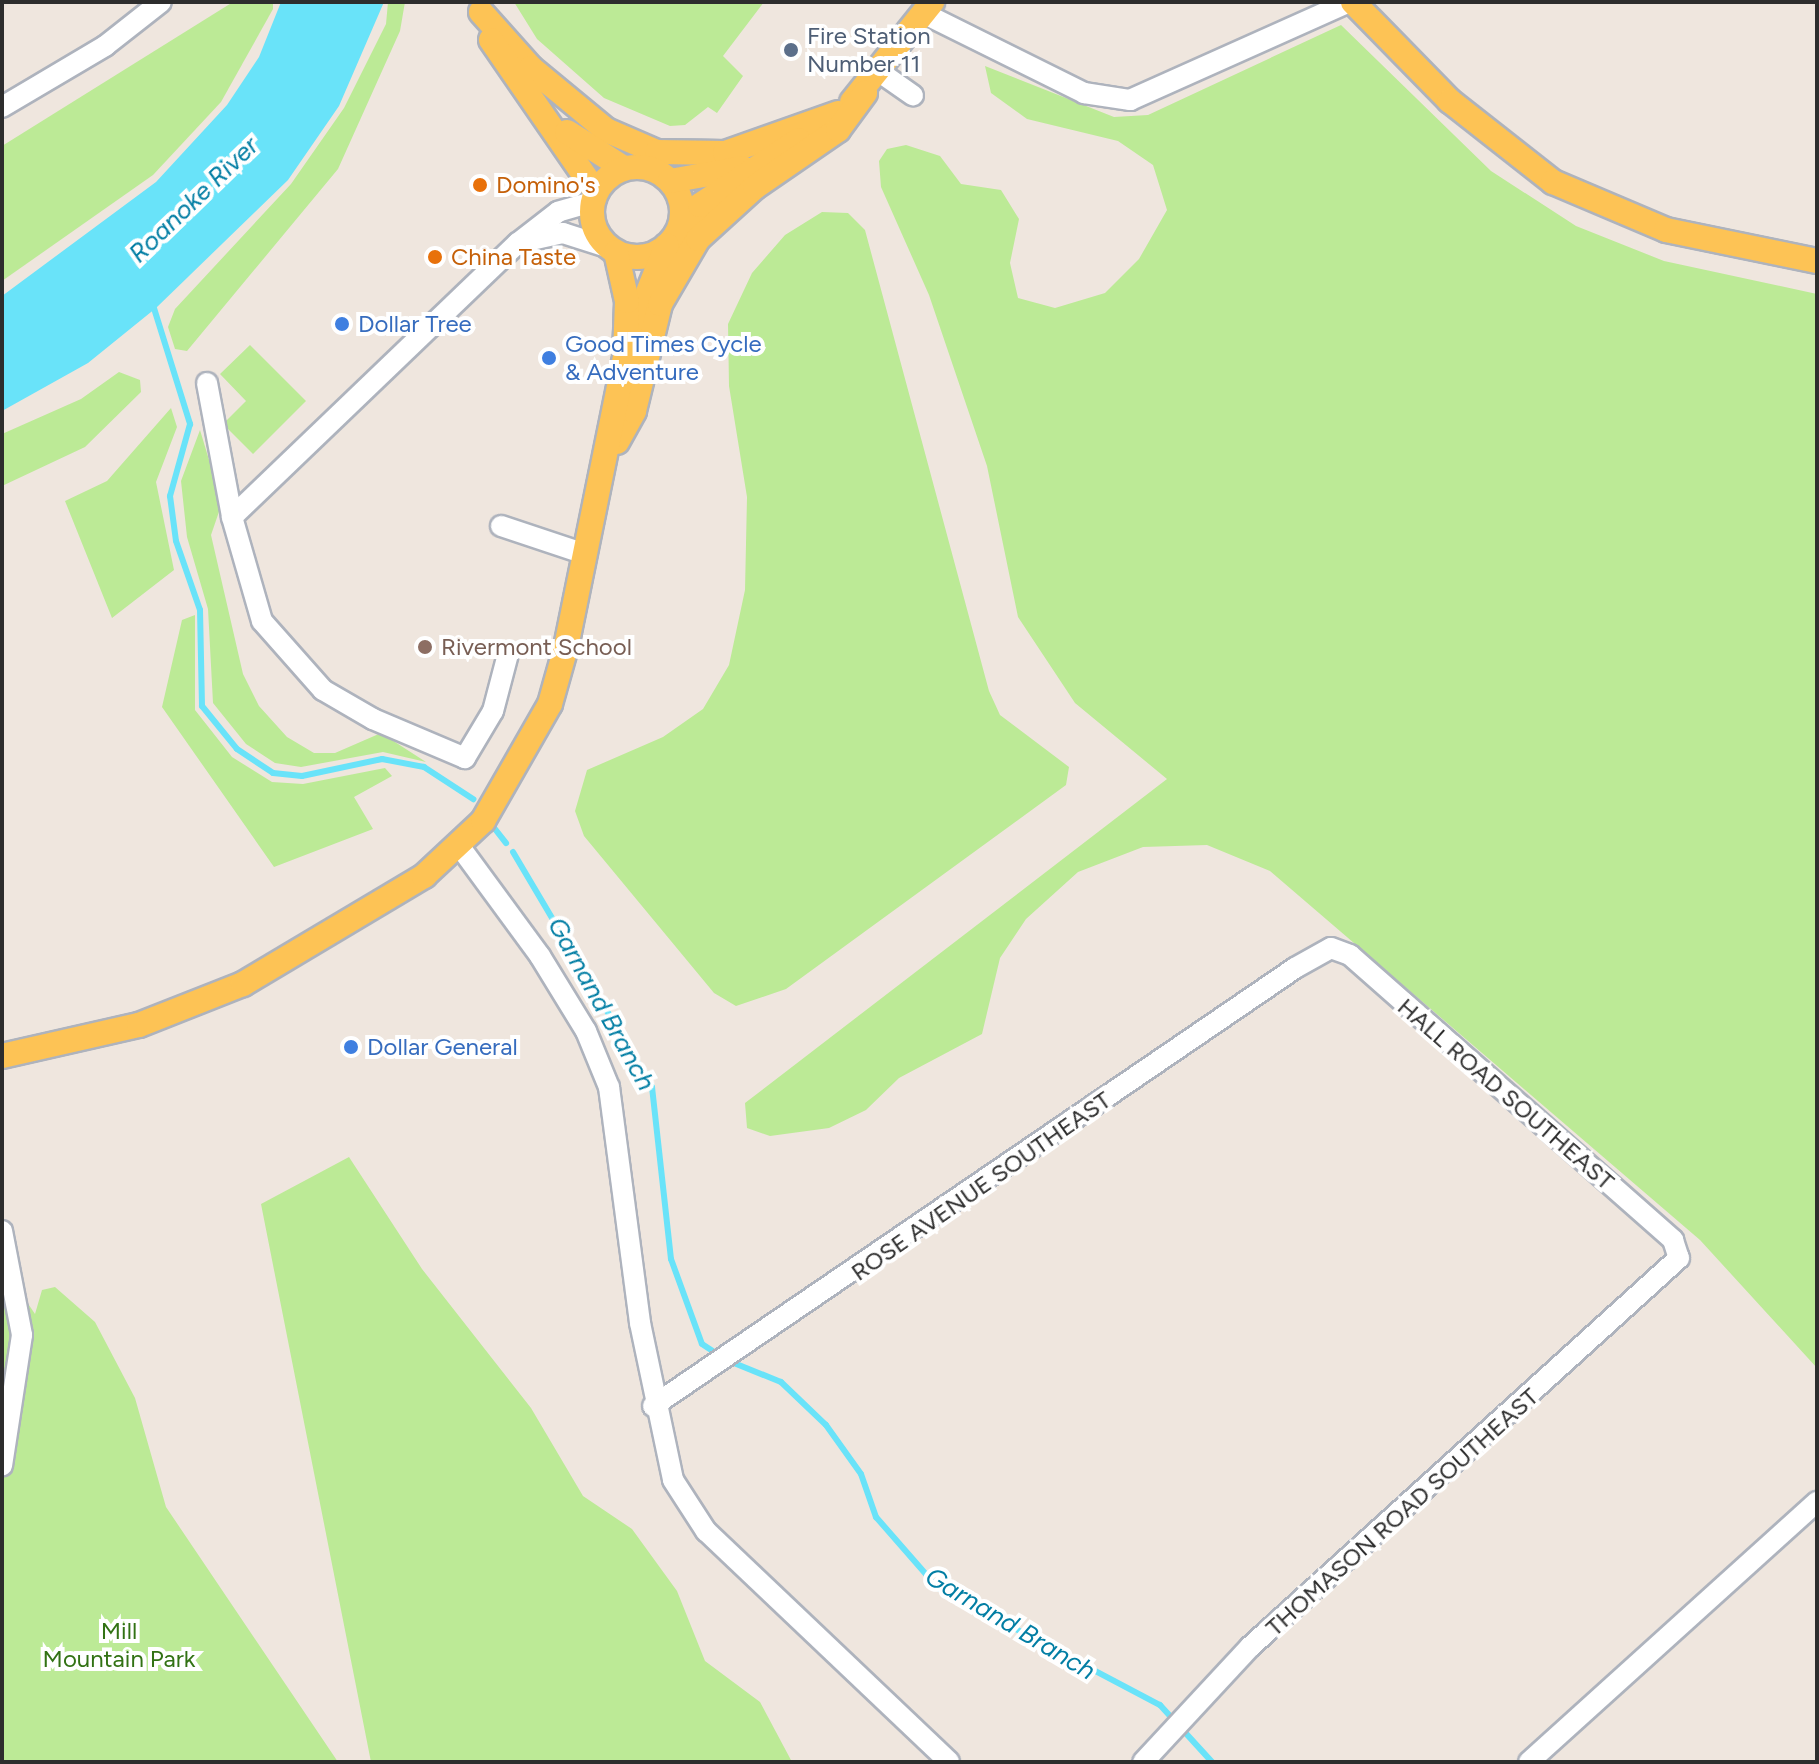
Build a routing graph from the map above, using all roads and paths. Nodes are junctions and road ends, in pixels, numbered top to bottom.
1 (161, 2) edge
2 (1351, 2) edge
3 (479, 7) edge
4 (929, 8) edge
5 (881, 73) junction
6 (865, 93) junction
7 (913, 95) dead end
8 (2, 107) edge
9 (838, 113) junction
10 (555, 124) junction
11 (757, 165) junction
12 (624, 168) junction
13 (670, 181) junction
14 (594, 197) junction
15 (671, 240) junction
16 (518, 243) junction
17 (612, 249) junction
18 (1817, 261) edge
19 (625, 356) junction
20 (207, 383) dead end
21 (605, 464) junction
22 (232, 517) junction
23 (501, 526) dead end
24 (585, 554) junction
25 (508, 654) dead end
26 (460, 847) junction
27 (1307, 961) joint
28 (2, 1056) edge
29 (2, 1231) edge
30 (1670, 1271) joint
31 (653, 1406) junction
32 (2, 1465) edge
33 (1817, 1502) edge
34 (1151, 1755) edge
35 (949, 1762) edge
36 (1529, 1762) edge

1 - 8 street
2 - 4 street
2 - 18 main road
3 - 9 main road
3 - 10 main road
4 - 5 main road
5 - 6 main road
5 - 7 street
6 - 9 main road
6 - 21 main road
9 - 11 main road
10 - 12 main road
10 - 14 main road
11 - 13 main road
11 - 15 main road
12 - 13 main road
12 - 14 main road
13 - 15 main road
14 - 16 street
14 - 17 main road
15 - 17 main road
15 - 19 main road
16 - 17 street
16 - 22 street
17 - 19 main road
19 - 21 main road
20 - 22 street
21 - 24 main road
22 - 25 street
23 - 24 street
24 - 26 main road
26 - 28 main road
26 - 31 street
27 - 30 street, HALL ROAD SOUTHEAST
27 - 31 street, ROSE AVENUE SOUTHEAST
29 - 32 street
30 - 34 street, THOMASON ROAD SOUTHEAST
31 - 35 street
33 - 36 street

